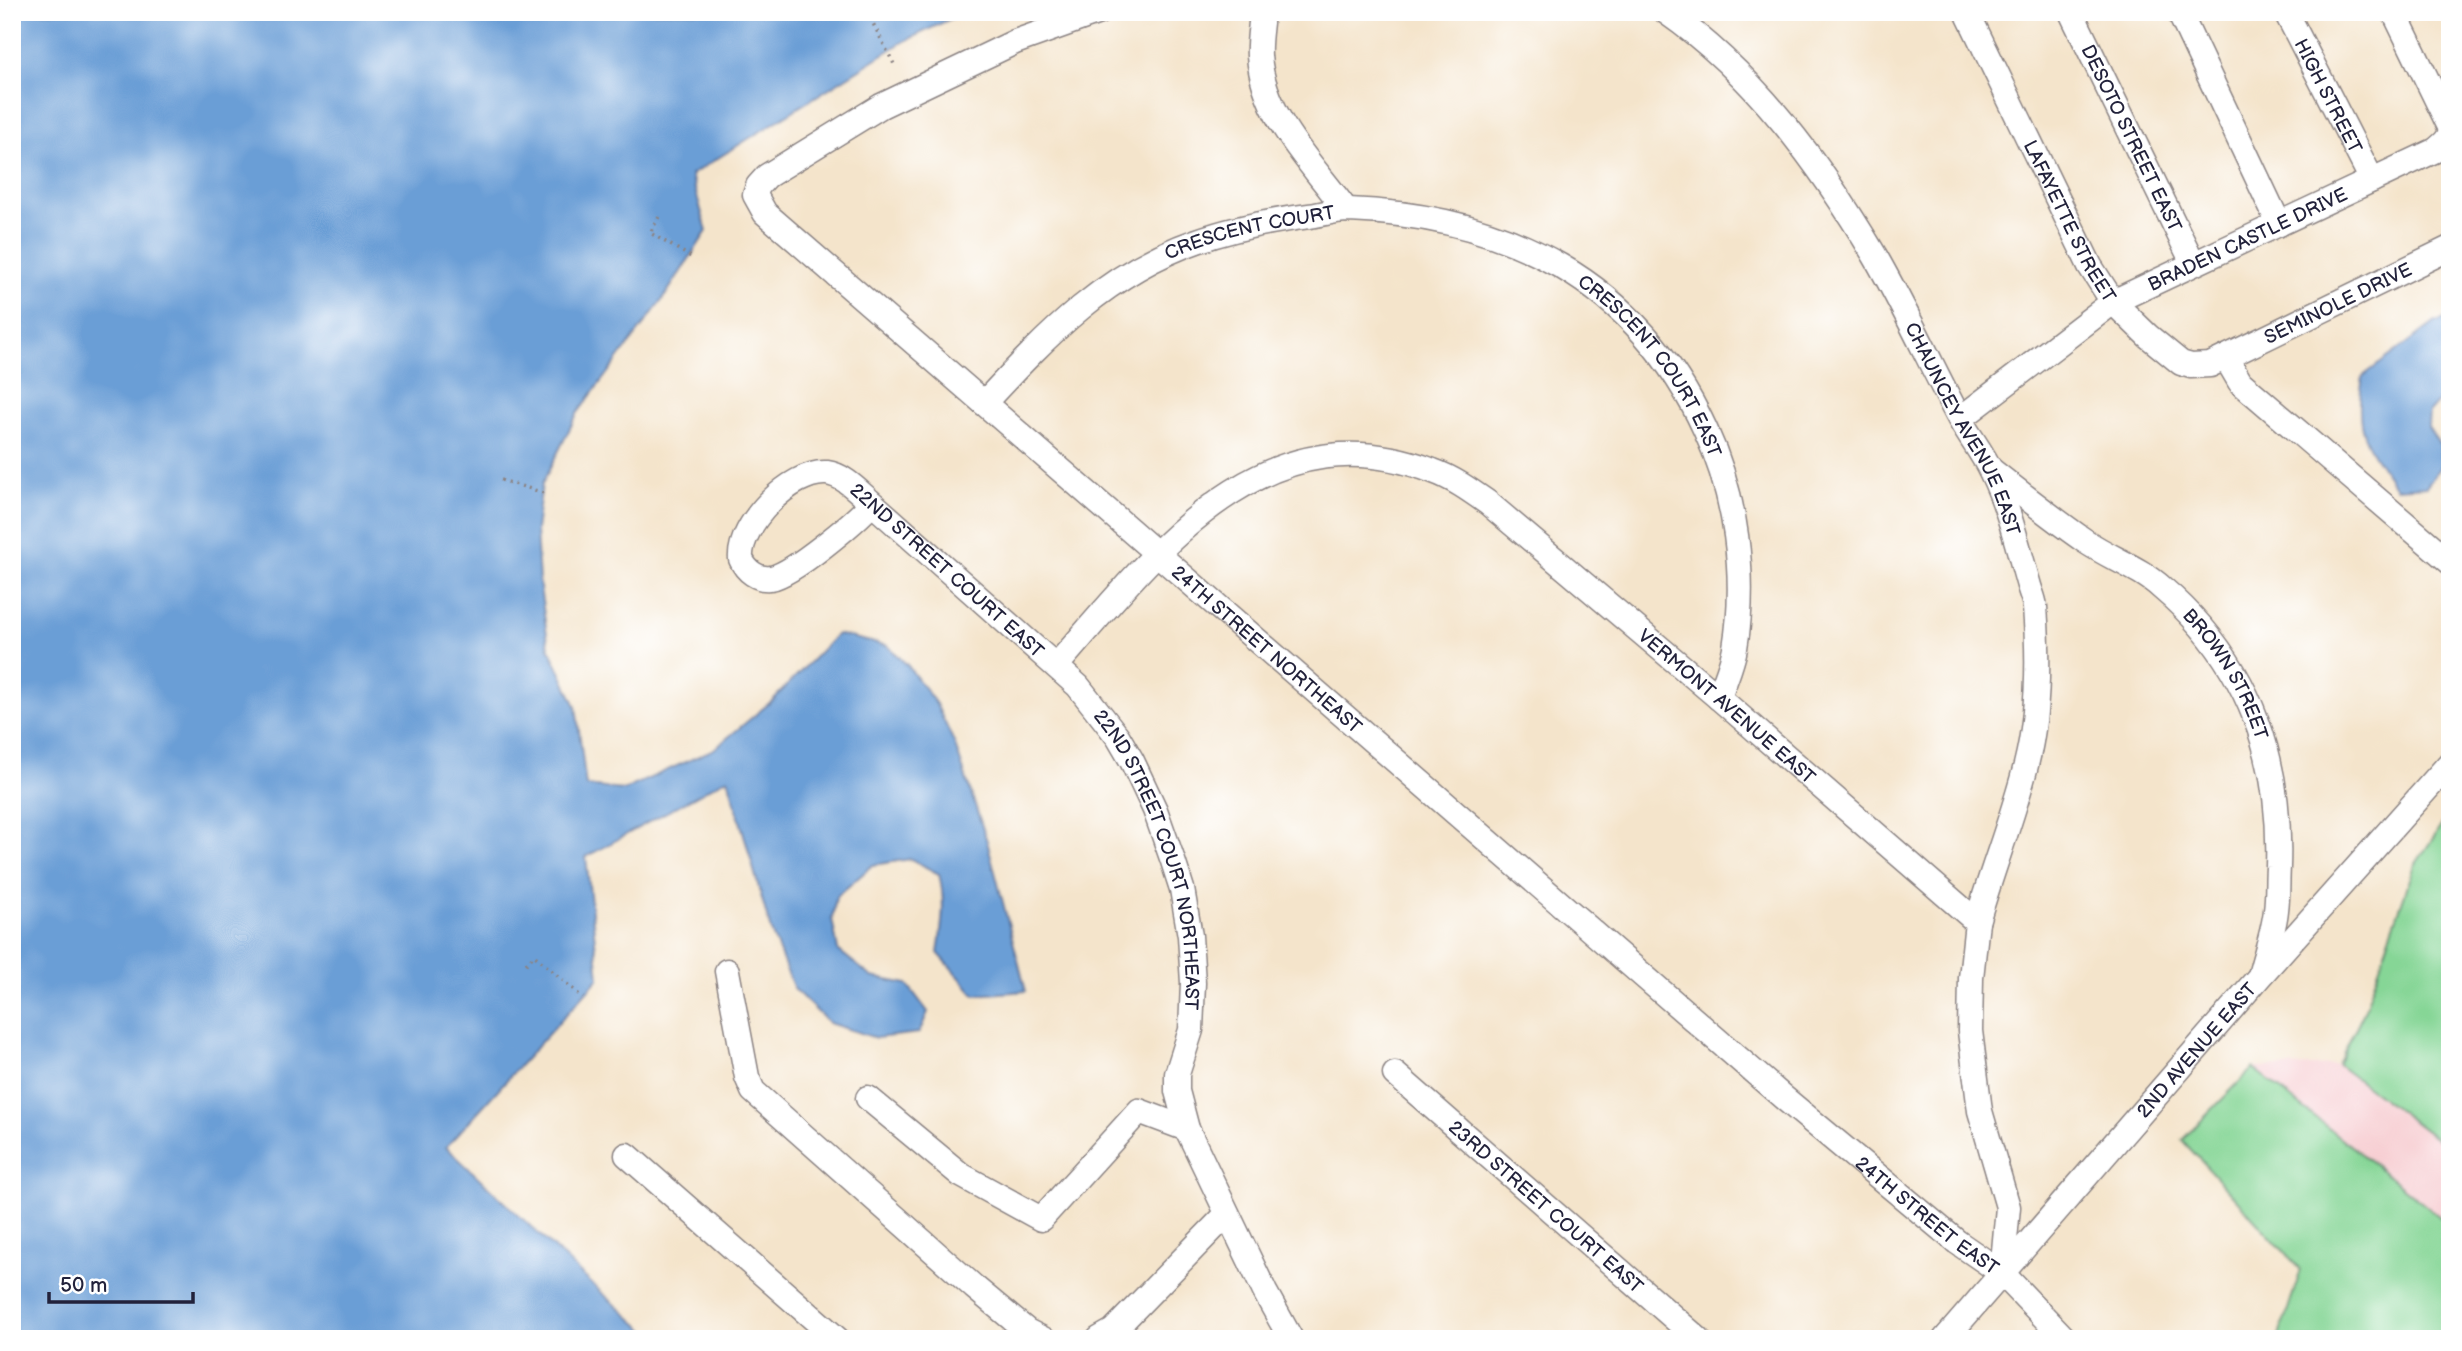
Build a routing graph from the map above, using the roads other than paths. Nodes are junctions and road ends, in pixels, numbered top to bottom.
1 (1099, 12) edge
2 (1262, 12) edge
3 (1667, 12) edge
4 (1967, 12) edge
5 (2071, 12) edge
6 (2179, 12) edge
7 (2286, 12) edge
8 (2394, 12) edge
9 (2450, 127) edge
10 (2450, 135) edge
11 (2372, 180) junction
12 (1346, 210) junction
13 (2279, 225) junction
14 (2450, 247) edge
15 (2193, 263) junction
16 (2113, 302) junction
17 (2226, 358) junction
18 (984, 403) junction
19 (1960, 419) junction
20 (1991, 470) junction
21 (872, 503) junction
22 (1158, 553) junction
23 (2450, 562) edge
24 (1057, 665) junction
25 (1719, 698) junction
26 (2450, 763) edge
27 (1977, 922) junction
28 (727, 971) dead end
29 (2260, 976) junction
30 (1395, 1074) dead end
31 (868, 1098) dead end
32 (1784, 1098) joint
33 (1187, 1129) junction
34 (627, 1155) dead end
35 (1227, 1214) junction
36 (2002, 1273) junction
37 (837, 1339) edge
38 (1043, 1339) edge
39 (1100, 1339) edge
40 (1291, 1339) edge
41 (1698, 1339) edge
42 (1945, 1339) edge
43 (2065, 1339) edge

1 - 18 street, 24TH STREET NORTHEAST
2 - 12 street, CRESCENT COURT
3 - 19 street, CHAUNCEY AVENUE EAST
4 - 16 street, LAFAYETTE STREET
5 - 15 street, DESOTO STREET EAST
6 - 13 street
7 - 11 street, HIGH STREET
8 - 9 street
10 - 11 street, BRADEN CASTLE DRIVE
11 - 13 street, BRADEN CASTLE DRIVE
12 - 18 street, CRESCENT COURT
12 - 25 street, CRESCENT COURT EAST
13 - 15 street, BRADEN CASTLE DRIVE
14 - 17 street, SEMINOLE DRIVE
15 - 16 street, BRADEN CASTLE DRIVE
16 - 17 street, LAFAYETTE STREET
16 - 19 street, BRADEN CASTLE DRIVE
17 - 23 street
18 - 22 street, 24TH STREET NORTHEAST
19 - 20 street, CHAUNCEY AVENUE EAST
20 - 27 street, CHAUNCEY AVENUE EAST
20 - 29 street, BROWN STREET
21 - 21 street, 22ND STREET COURT EAST
21 - 24 street, 22ND STREET COURT EAST
22 - 24 street, VERMONT AVENUE EAST
22 - 25 street, VERMONT AVENUE EAST
22 - 32 street, 24TH STREET NORTHEAST
24 - 33 street, 22ND STREET COURT NORTHEAST
25 - 27 street, VERMONT AVENUE EAST
26 - 29 street, 2ND AVENUE EAST
27 - 36 street
28 - 38 street
29 - 36 street, 2ND AVENUE EAST
30 - 41 street, 23RD STREET COURT EAST
31 - 33 street
32 - 36 street, 24TH STREET EAST
33 - 35 street, 22ND STREET COURT NORTHEAST
34 - 37 street
35 - 39 street
35 - 40 street, 22ND STREET COURT NORTHEAST
36 - 42 street, 2ND AVENUE EAST
36 - 43 street, 24TH STREET EAST

